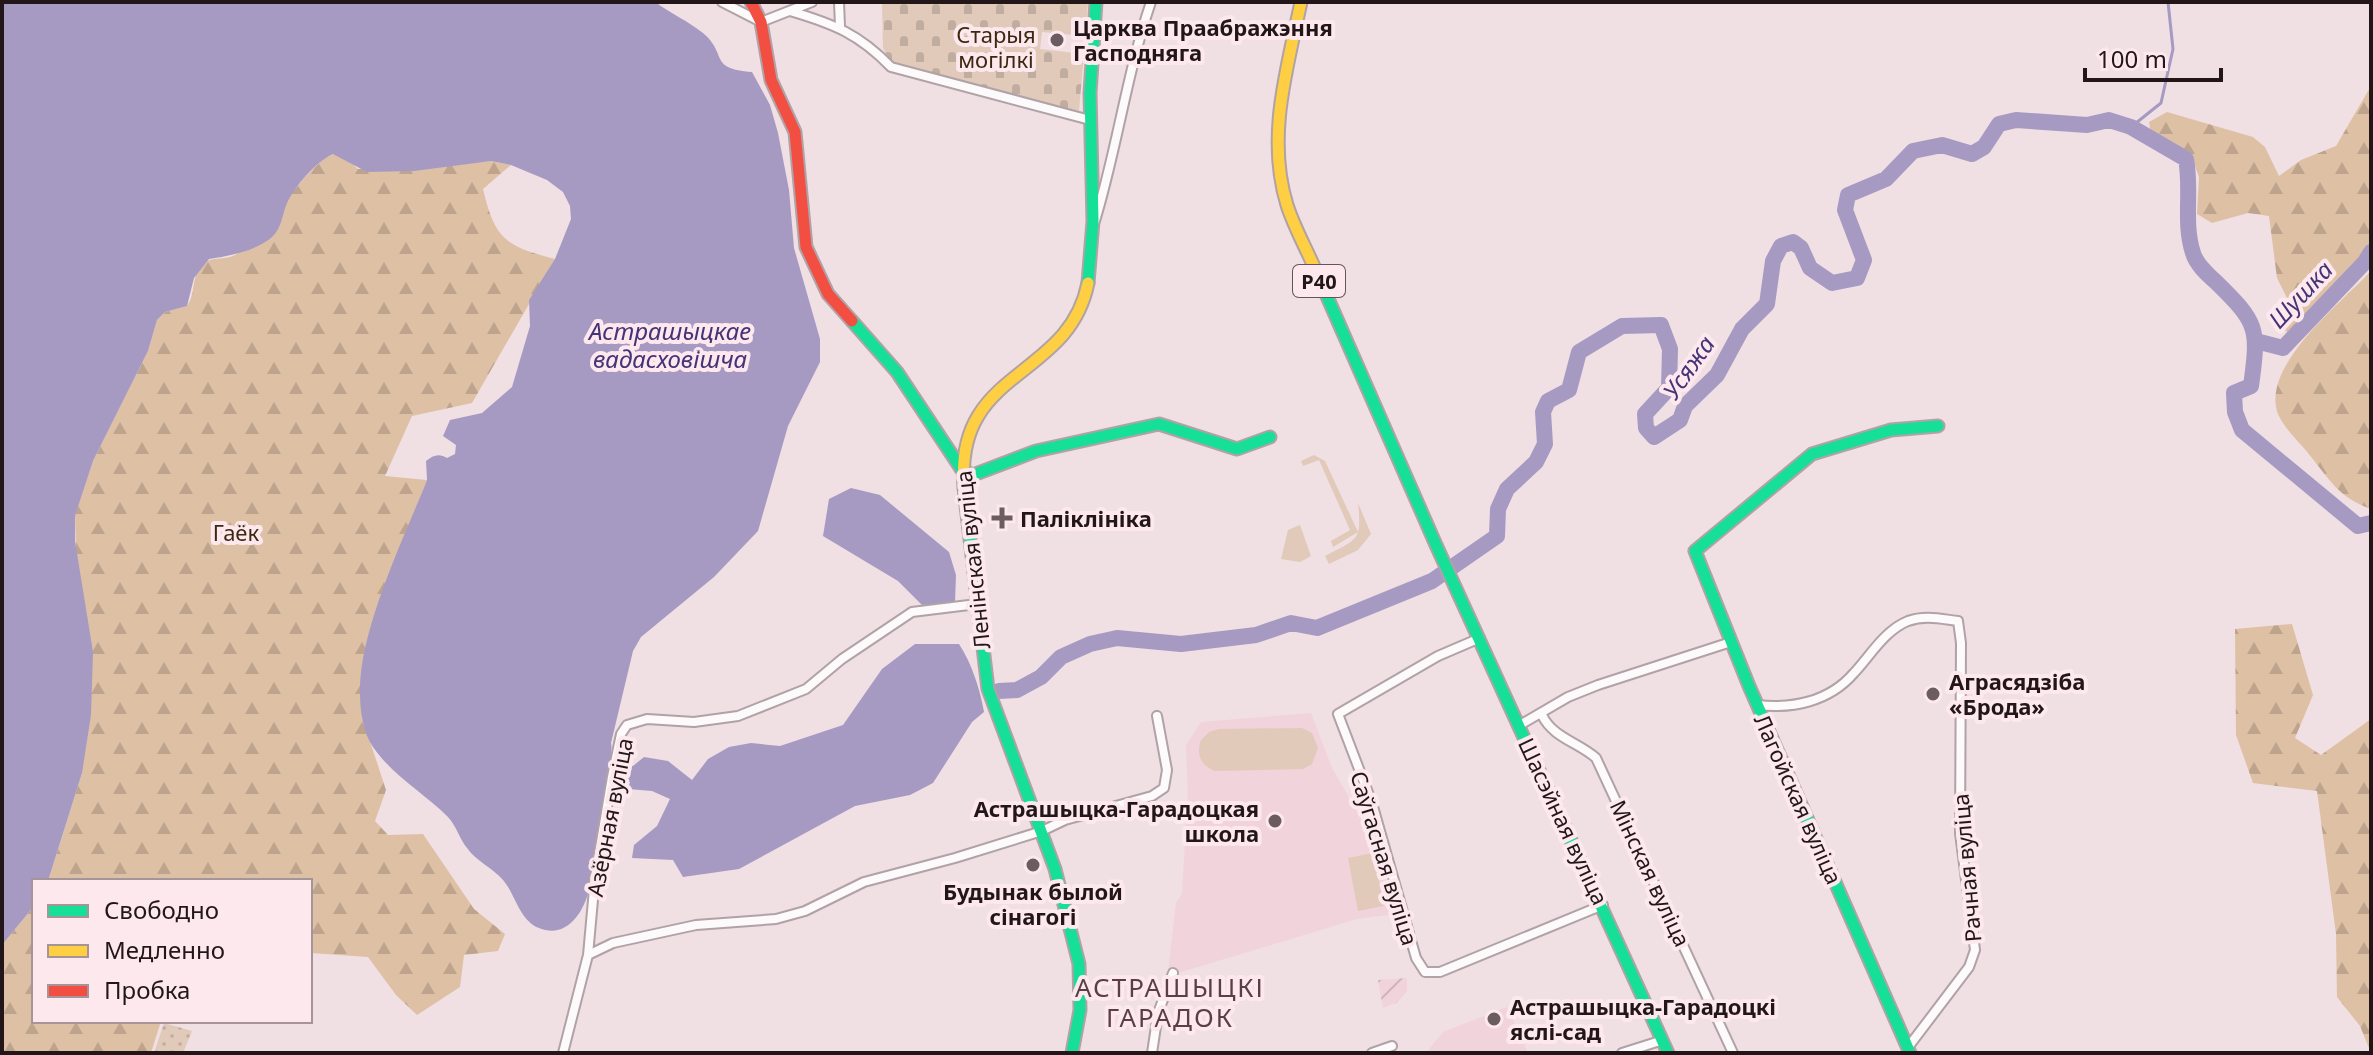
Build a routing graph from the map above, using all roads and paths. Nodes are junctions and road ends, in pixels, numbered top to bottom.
1 (722, 2) edge
2 (751, 2) edge
3 (812, 2) edge
4 (839, 2) edge
5 (1096, 2) edge
6 (1151, 2) edge
7 (1301, 2) edge
8 (790, 11) junction
9 (761, 22) junction
10 (840, 26) junction
11 (1090, 120) junction
12 (1093, 229) junction
13 (1938, 426) dead end
14 (1270, 437) dead end
15 (962, 470) junction
16 (977, 604) junction
17 (1480, 638) junction
18 (1731, 642) junction
19 (1757, 705) junction
20 (1542, 715) junction
21 (1157, 716) dead end
22 (1520, 725) junction
23 (1042, 831) junction
24 (1603, 905) junction
25 (588, 955) junction
26 (1173, 973) dead end
27 (1663, 1040) junction
28 (1392, 1046) dead end
29 (1909, 1050) edge
30 (563, 1053) edge
31 (1072, 1053) edge
32 (1152, 1053) edge
33 (1372, 1053) edge
34 (1622, 1053) edge
35 (1668, 1053) edge
36 (1733, 1053) edge

1 - 9 street
2 - 9 street
3 - 8 street
4 - 10 street
5 - 11 street, Ленінская вуліца
6 - 12 street
7 - 17 street, Шасэйная вуліца / Р40
8 - 9 street
8 - 10 street
9 - 15 street
10 - 11 street
11 - 12 street, Ленінская вуліца
12 - 15 street, Ленінская вуліца
13 - 18 street, Лагойская вуліца
14 - 15 street
15 - 16 street, Ленінская вуліца
16 - 23 street, Ленінская вуліца
16 - 25 street, Азёрная вуліца
17 - 22 street, Шасэйная вуліца / Р40
17 - 24 street, Саўгасная вуліца
18 - 19 street, Лагойская вуліца
18 - 20 street
19 - 29 street, Лагойская вуліца
19 - 29 street, Рачная вуліца
20 - 22 street
20 - 36 street, Мінская вуліца
21 - 23 street
22 - 24 street, Шасэйная вуліца / Р40
23 - 25 street
23 - 31 street, Ленінская вуліца
24 - 27 street, Шасэйная вуліца / Р40
25 - 30 street, Азёрная вуліца
26 - 32 street
27 - 34 street
27 - 35 street, Шасэйная вуліца / Р40
28 - 33 street

